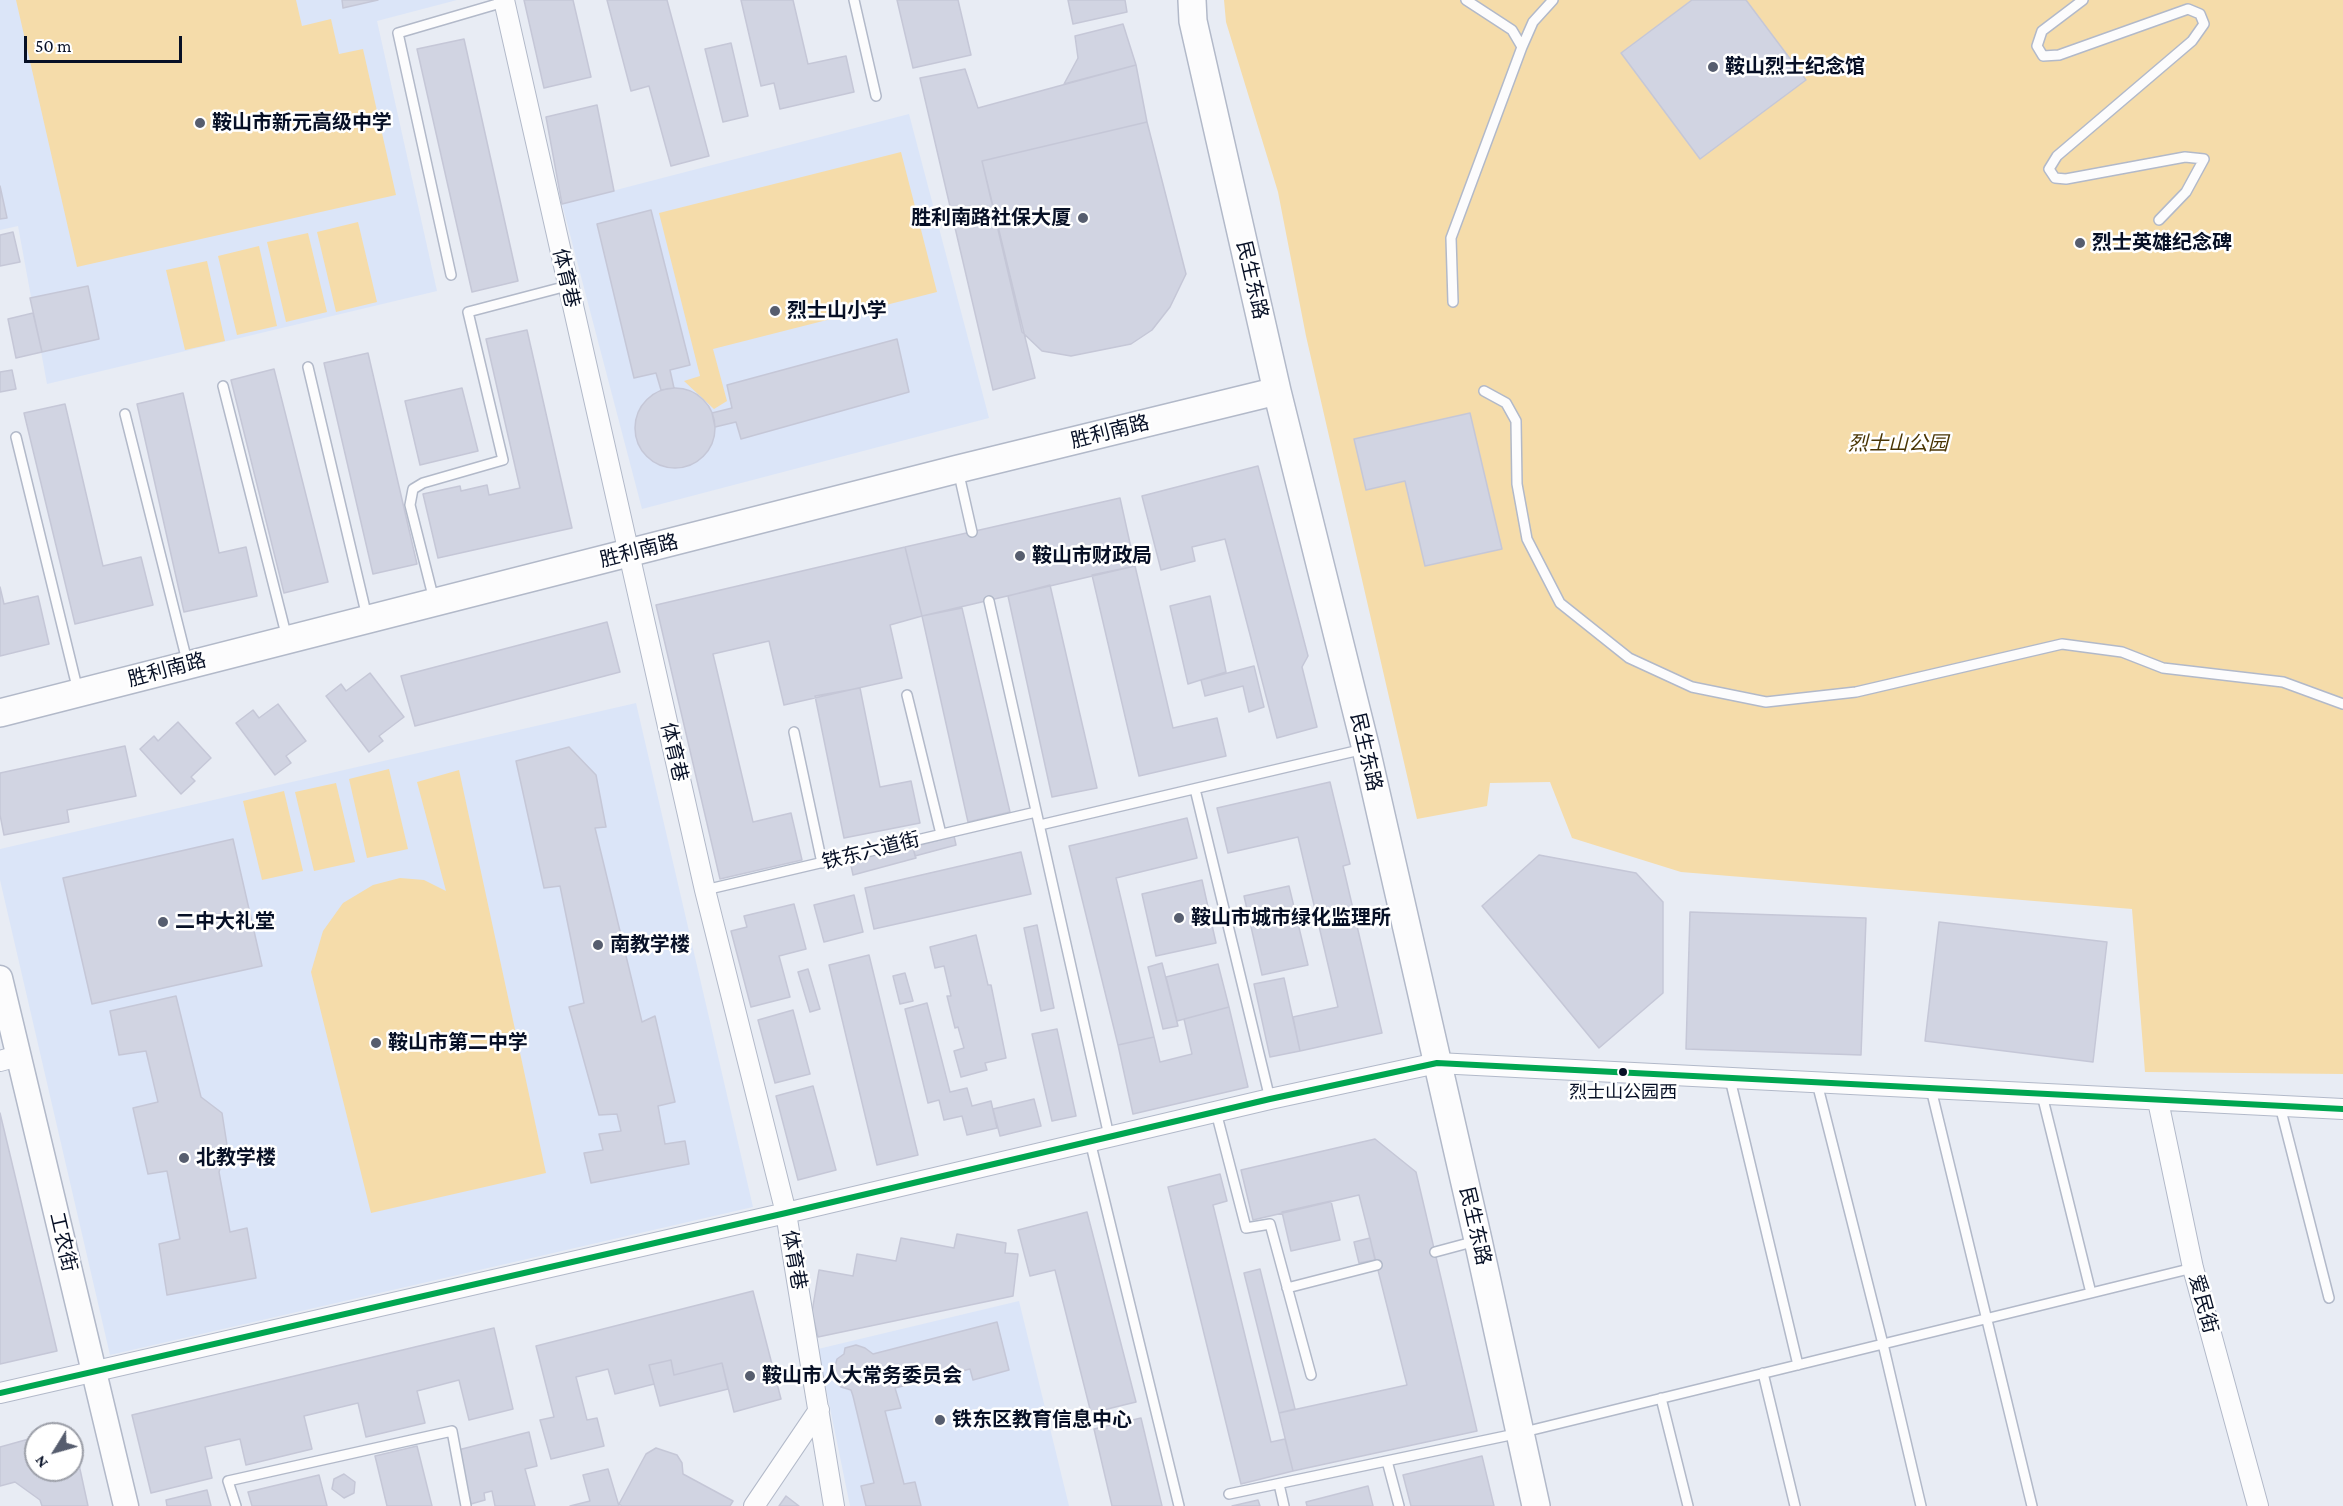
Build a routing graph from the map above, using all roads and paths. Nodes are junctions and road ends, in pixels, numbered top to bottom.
1 (854, 0) edge
2 (1192, 0) edge
3 (1466, 0) edge
4 (1553, 0) edge
5 (2083, 0) edge
6 (504, 1) edge
7 (1522, 47) junction
8 (876, 96) dead end
9 (2159, 220) dead end
10 (451, 275) dead end
11 (567, 286) junction
12 (1454, 302) dead end
13 (308, 367) dead end
14 (223, 386) dead end
15 (1278, 391) junction
16 (1484, 391) dead end
17 (125, 414) dead end
18 (16, 437) dead end
19 (958, 469) junction
20 (972, 532) dead end
21 (629, 554) junction
22 (989, 601) dead end
23 (434, 603) junction
24 (368, 619) junction
25 (288, 640) junction
26 (188, 664) junction
27 (79, 694) junction
28 (907, 695) dead end
29 (2343, 704) edge
30 (0, 713) edge
31 (794, 732) dead end
32 (1366, 749) junction
33 (1195, 789) junction
34 (1036, 812) junction
35 (1040, 825) junction
36 (941, 834) junction
37 (822, 863) junction
38 (705, 890) junction
39 (0, 978) edge
40 (9, 1059) edge
41 (1437, 1063) junction
42 (1730, 1079) junction
43 (1818, 1083) junction
44 (1930, 1089) junction
45 (2042, 1095) junction
46 (1269, 1099) junction
47 (2158, 1101) junction
48 (2280, 1106) junction
49 (2343, 1109) edge
50 (1216, 1112) junction
51 (1100, 1139) junction
52 (786, 1213) junction
53 (1478, 1240) junction
54 (1435, 1252) dead end
55 (1377, 1265) dead end
56 (2193, 1268) junction
57 (1287, 1288) junction
58 (2091, 1293) junction
59 (2330, 1298) dead end
60 (1984, 1319) junction
61 (1883, 1344) junction
62 (1798, 1365) junction
63 (93, 1370) junction
64 (1763, 1373) junction
65 (1311, 1375) dead end
66 (0, 1393) edge
67 (1661, 1398) junction
68 (819, 1410) junction
69 (1520, 1433) junction
70 (1388, 1461) junction
71 (1279, 1484) junction
72 (1229, 1494) dead end
73 (126, 1506) edge
74 (236, 1506) edge
75 (466, 1506) edge
76 (754, 1506) edge
77 (834, 1506) edge
78 (1179, 1506) edge
79 (1284, 1506) edge
80 (1399, 1506) edge
81 (1536, 1506) edge
82 (1688, 1506) edge
83 (1795, 1506) edge
84 (1921, 1506) edge
85 (2032, 1506) edge
86 (2258, 1506) edge

1 - 8 lane
2 - 15 main road, 民生东路
3 - 7 lane
4 - 7 lane
5 - 9 lane
6 - 10 lane
6 - 11 street, 体育巷
7 - 12 lane
11 - 21 street, 体育巷
11 - 23 lane
13 - 24 lane
14 - 25 lane
15 - 19 main road, 胜利南路
15 - 32 main road, 民生东路
16 - 29 lane
17 - 26 lane
18 - 27 lane
19 - 20 lane
19 - 21 main road, 胜利南路
21 - 23 main road, 胜利南路
21 - 38 street, 体育巷
22 - 34 lane
23 - 24 main road, 胜利南路
24 - 25 main road, 胜利南路
25 - 26 main road, 胜利南路
26 - 27 main road, 胜利南路
27 - 30 main road, 胜利南路
28 - 36 lane
31 - 37 lane
32 - 33 lane
32 - 41 main road, 民生东路
33 - 35 lane
33 - 46 lane
34 - 35 lane
34 - 36 lane, 铁东六道街
35 - 51 lane
36 - 37 lane, 铁东六道街
37 - 38 lane, 铁东六道街
38 - 52 street, 体育巷
39 - 40 street, 工农街
40 - 63 street, 工农街
41 - 42 street
41 - 46 street
41 - 53 main road, 民生东路
42 - 43 street
42 - 62 lane
43 - 44 street
43 - 61 lane
44 - 45 street
44 - 60 lane
45 - 47 street
45 - 58 lane
46 - 50 street
47 - 48 street
47 - 56 street, 爱民街
48 - 49 street
48 - 59 lane
50 - 51 street
50 - 57 lane
51 - 52 street
51 - 78 lane
52 - 63 street
52 - 68 street, 体育巷
53 - 54 lane
53 - 69 main road, 民生东路
55 - 57 lane
56 - 58 lane
56 - 86 street, 爱民街
57 - 65 lane
58 - 60 lane
60 - 61 lane
60 - 85 lane
61 - 62 lane
61 - 84 lane
62 - 64 lane
63 - 66 street
63 - 73 street, 工农街
64 - 67 lane
64 - 83 lane
67 - 69 lane
67 - 82 lane
68 - 76 street
68 - 77 street, 体育巷
69 - 70 lane
69 - 81 main road, 民生东路
70 - 71 lane
70 - 80 lane
71 - 72 lane
71 - 79 lane
74 - 75 lane

